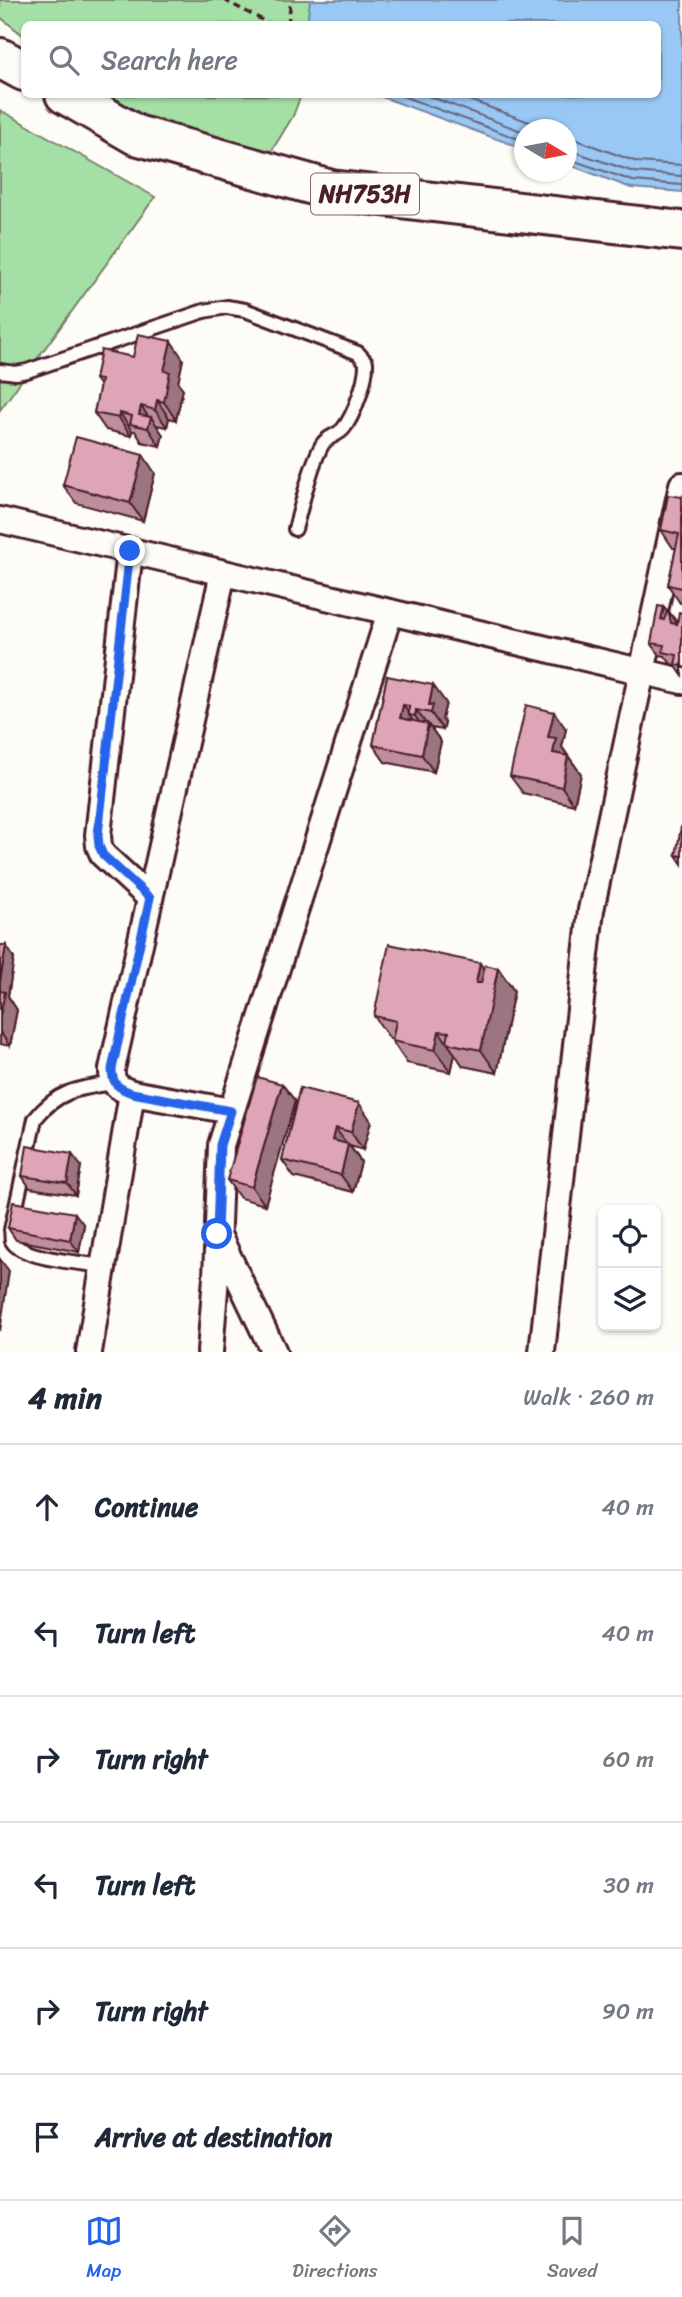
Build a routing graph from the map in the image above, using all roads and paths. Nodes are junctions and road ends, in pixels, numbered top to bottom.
1 (224, 0) edge
2 (291, 0) edge
3 (264, 21) edge
4 (288, 21) edge
5 (0, 58) edge
6 (21, 69) edge
7 (72, 98) edge
8 (682, 231) edge
9 (0, 371) edge
10 (682, 485) edge
11 (0, 520) edge
12 (295, 529) dead end
13 (130, 551) junction
14 (223, 573) junction
15 (390, 612) junction
16 (642, 671) junction
17 (682, 681) edge
18 (150, 898) junction
19 (123, 1088) junction
20 (231, 1111) junction
21 (217, 1234) junction
22 (103, 1266) junction
23 (89, 1352) edge
24 (210, 1352) edge
25 (274, 1352) edge
26 (542, 1352) edge

1 - 3 path
2 - 4 path
5 - 6 highway
7 - 8 highway, NH753H
9 - 12 lane
10 - 16 street
11 - 13 street
13 - 14 street
13 - 18 street
14 - 15 street
14 - 18 street
15 - 16 street
15 - 20 street
16 - 17 street
16 - 26 street
18 - 19 street
19 - 20 street
19 - 22 street
19 - 22 lane
20 - 21 street
21 - 24 street
21 - 25 street
22 - 23 street

